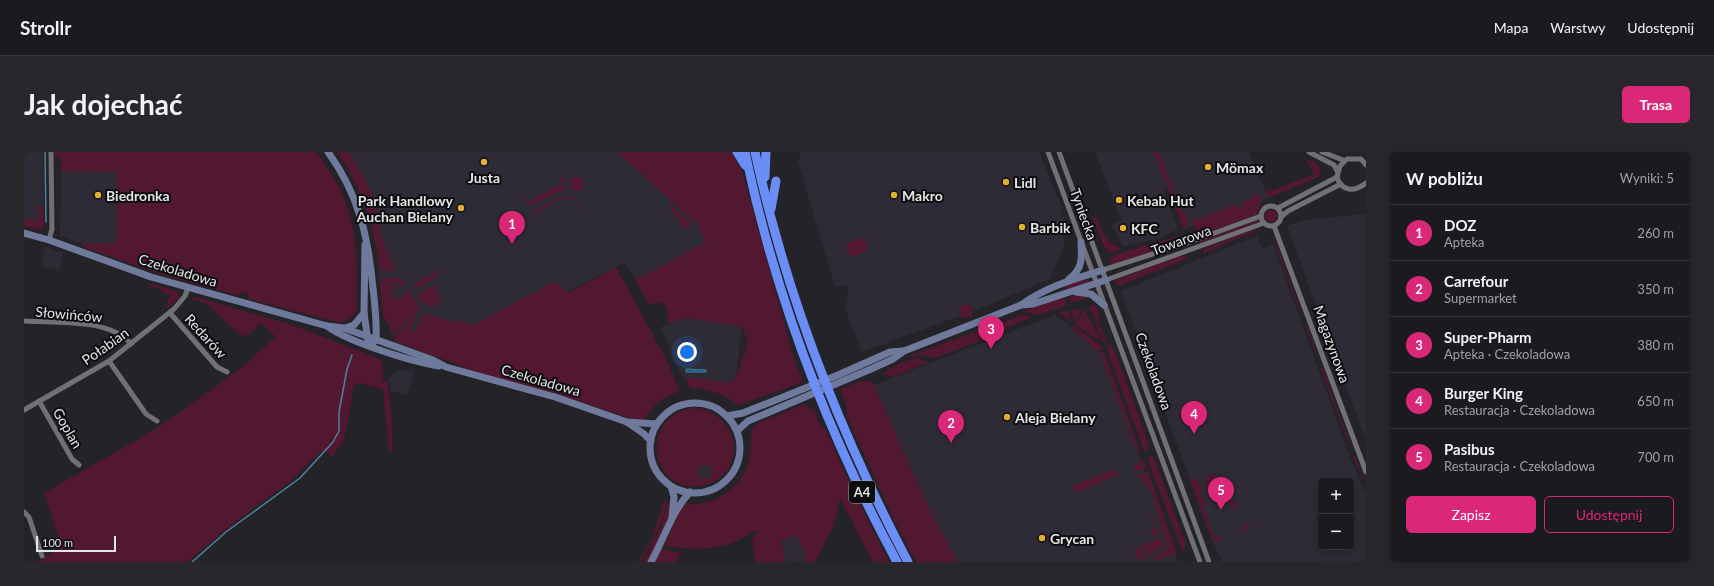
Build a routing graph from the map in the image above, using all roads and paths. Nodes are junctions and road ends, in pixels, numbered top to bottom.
1 (51, 152) edge
2 (328, 152) edge
3 (737, 152) edge
4 (745, 152) edge
5 (756, 152) edge
6 (766, 152) edge
7 (1048, 152) edge
8 (1059, 152) edge
9 (1309, 152) edge
10 (1322, 152) edge
11 (1344, 160) junction
12 (1366, 165) edge
13 (1338, 170) junction
14 (750, 173) junction
15 (1337, 177) junction
16 (776, 181) dead end
17 (1341, 184) junction
18 (1366, 184) edge
19 (767, 200) junction
20 (1278, 208) junction
21 (771, 214) junction
22 (1261, 216) junction
23 (1282, 217) junction
24 (1264, 223) junction
25 (1274, 226) junction
26 (24, 233) edge
27 (366, 235) junction
28 (49, 240) junction
29 (1081, 242) junction
30 (1103, 270) junction
31 (1093, 273) junction
32 (1106, 280) junction
33 (1066, 282) junction
34 (1096, 283) junction
35 (188, 288) junction
36 (1070, 293) junction
37 (1021, 305) junction
38 (1104, 305) junction
39 (170, 313) junction
40 (364, 313) junction
41 (24, 322) edge
42 (327, 326) junction
43 (344, 328) junction
44 (366, 337) junction
45 (376, 340) junction
46 (131, 344) junction
47 (370, 345) junction
48 (904, 351) junction
49 (109, 360) junction
50 (446, 366) junction
51 (227, 372) dead end
52 (39, 401) junction
53 (24, 410) edge
54 (727, 416) junction
55 (157, 421) dead end
56 (627, 422) junction
57 (657, 424) junction
58 (737, 431) junction
59 (651, 441) junction
60 (79, 465) dead end
61 (1366, 472) edge
62 (671, 486) junction
63 (690, 492) junction
64 (24, 512) edge
65 (672, 518) junction
66 (42, 556) dead end
67 (651, 562) edge
68 (897, 562) edge
69 (908, 562) edge
70 (1200, 562) edge
71 (1210, 562) edge

1 - 28 street
2 - 27 street
3 - 14 highway
4 - 14 highway
5 - 19 highway, A4
6 - 19 highway
7 - 29 street, Tyniecka
8 - 30 street, Tyniecka
9 - 13 street
10 - 11 street
11 - 12 street
11 - 13 street
13 - 15 street
14 - 68 highway, A4
15 - 17 street
15 - 20 street
16 - 21 highway
17 - 18 street
17 - 23 street
19 - 21 highway, A4
20 - 22 street
20 - 23 street
21 - 69 highway, A4
22 - 24 street
22 - 30 street, Towarowa
23 - 25 street
24 - 25 street
24 - 32 street, Towarowa
25 - 61 street, Magazynowa
26 - 28 street, Czekoladowa
27 - 40 street
27 - 45 street
28 - 35 street, Czekoladowa
29 - 31 street, Tyniecka
29 - 33 street
30 - 31 street
30 - 32 street, Czekoladowa
31 - 33 street
31 - 34 street, Tyniecka
32 - 34 street
32 - 71 street, Czekoladowa
33 - 37 street
34 - 36 street
34 - 38 street, Czekoladowa
35 - 39 street, Połabian
35 - 42 street, Czekoladowa
36 - 37 street
36 - 38 street
37 - 48 street
38 - 70 street, Czekoladowa
39 - 46 street, Połabian
39 - 51 street, Redarów
40 - 43 street
40 - 44 street
41 - 46 street, Słowińców
42 - 43 street, Czekoladowa
42 - 47 street, Czekoladowa
43 - 44 street, Czekoladowa
44 - 45 street, Czekoladowa
44 - 47 street
45 - 47 street
45 - 50 street, Czekoladowa
46 - 49 street, Połabian
47 - 50 street, Czekoladowa
48 - 54 street
48 - 58 street
49 - 52 street, Połabian
49 - 55 street
50 - 56 street, Czekoladowa
52 - 53 street, Połabian
52 - 60 street, Goplan
54 - 57 street
54 - 58 street
56 - 57 street, Czekoladowa
56 - 59 street, Czekoladowa
57 - 59 street
58 - 63 street
59 - 62 street
62 - 63 street
62 - 65 street
63 - 65 street
64 - 66 street
65 - 67 street

